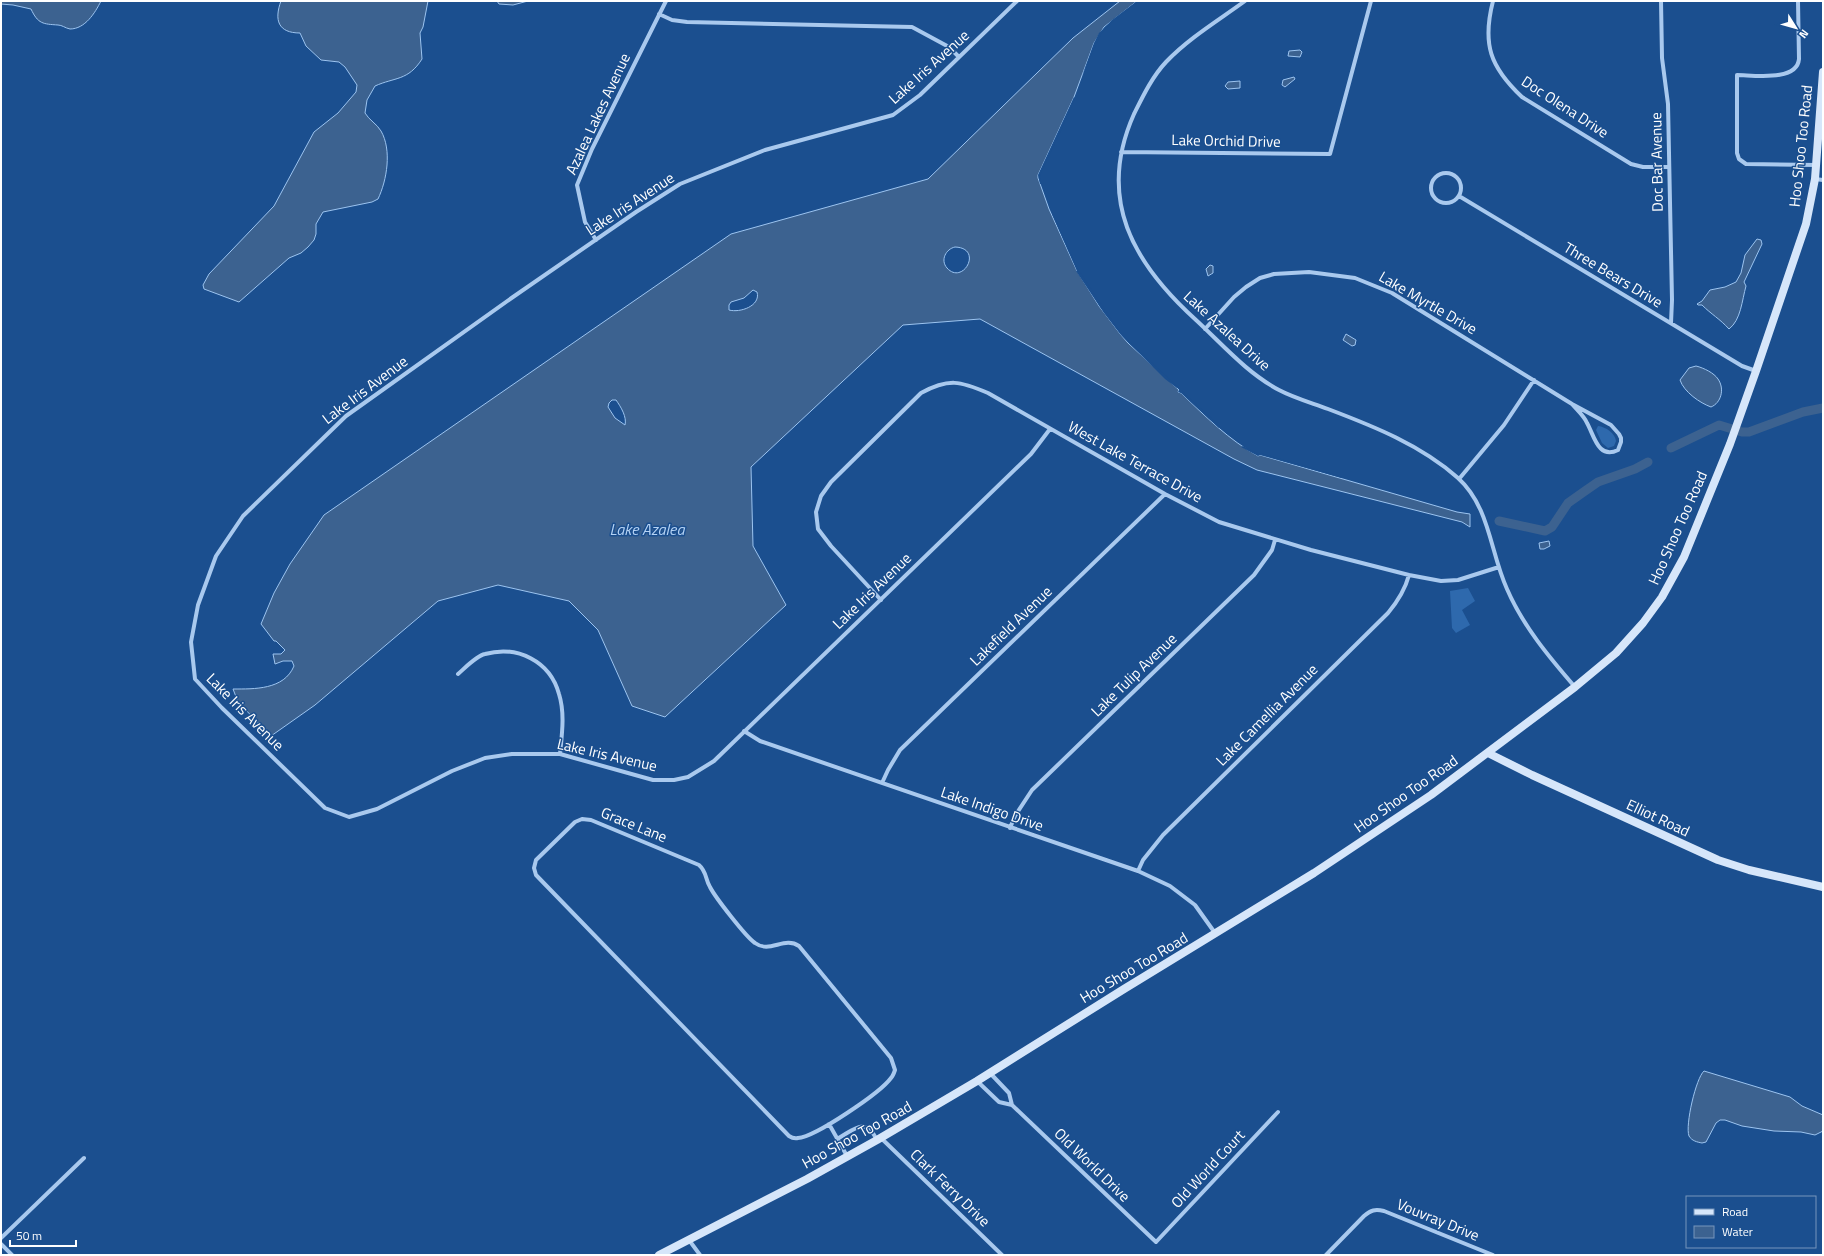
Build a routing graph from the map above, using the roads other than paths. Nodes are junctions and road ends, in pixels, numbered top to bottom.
1 (666, 1) edge
2 (1017, 1) edge
3 (1245, 1) edge
4 (1371, 1) edge
5 (1493, 1) edge
6 (1661, 1) edge
7 (1798, 1) edge
8 (659, 14) junction
9 (959, 57) junction
10 (1823, 72) edge
11 (1121, 152) junction
12 (1816, 165) junction
13 (1669, 166) junction
14 (1819, 180) edge
15 (1459, 196) junction
16 (596, 240) junction
17 (1671, 323) junction
18 (1205, 329) junction
19 (1756, 371) junction
20 (1534, 380) junction
21 (1572, 404) junction
22 (1050, 429) junction
23 (1459, 478) junction
24 (1166, 494) junction
25 (1275, 540) junction
26 (1499, 567) junction
27 (1409, 575) junction
28 (881, 600) junction
29 (458, 674) dead end
30 (1575, 686) junction
31 (744, 731) junction
32 (1488, 753) junction
33 (560, 754) junction
34 (882, 783) junction
35 (1010, 828) junction
36 (1138, 872) junction
37 (1823, 887) edge
38 (1216, 934) junction
39 (990, 1073) junction
40 (977, 1081) junction
41 (1012, 1105) junction
42 (1278, 1112) dead end
43 (829, 1124) junction
44 (837, 1139) junction
45 (879, 1139) junction
46 (848, 1156) junction
47 (84, 1158) dead end
48 (1, 1238) edge
49 (688, 1240) junction
50 (1156, 1242) joint
51 (1, 1244) edge
52 (12, 1255) edge
53 (659, 1255) edge
54 (700, 1255) edge
55 (1002, 1255) edge
56 (1326, 1255) edge
57 (1493, 1255) edge

1 - 8 street, Azalea Lakes Avenue
2 - 9 street, Lake Iris Avenue
3 - 11 street, Lake Azalea Drive
4 - 11 street, Lake Orchid Drive
5 - 13 street, Doc Olena Drive
6 - 13 street, Doc Bar Avenue
7 - 12 street
8 - 9 street
8 - 16 street, Azalea Lakes Avenue
9 - 16 street, Lake Iris Avenue
10 - 12 street, Hoo Shoo Too Road
11 - 18 street, Lake Azalea Drive
12 - 14 street, Hoo Shoo Too Road
13 - 17 street, Doc Bar Avenue
14 - 19 street, Hoo Shoo Too Road
15 - 15 street
15 - 17 street, Three Bears Drive
16 - 33 street, Lake Iris Avenue
17 - 19 street, Three Bears Drive
18 - 20 street, Lake Myrtle Drive
18 - 23 street, Lake Azalea Drive
19 - 30 street, Hoo Shoo Too Road
20 - 21 street, Lake Myrtle Drive
20 - 23 street
21 - 21 street, Lake Myrtle Drive
22 - 24 street, West Lake Terrace Drive
22 - 28 street, Lake Iris Avenue
22 - 28 street, West Lake Terrace Drive
23 - 26 street, Lake Azalea Drive
24 - 25 street, West Lake Terrace Drive
24 - 34 street, Lakefield Avenue
25 - 27 street, West Lake Terrace Drive
25 - 35 street, Lake Tulip Avenue
26 - 27 street, West Lake Terrace Drive
26 - 30 street, Lake Azalea Drive
27 - 36 street, Lake Camellia Avenue
28 - 31 street, Lake Iris Avenue
29 - 33 street
30 - 32 street, Hoo Shoo Too Road
31 - 33 street, Lake Iris Avenue
31 - 34 street, Lake Indigo Drive
32 - 37 street, Elliot Road
32 - 38 street, Hoo Shoo Too Road
34 - 35 street, Lake Indigo Drive
35 - 36 street, Lake Indigo Drive
36 - 38 street, Lake Indigo Drive
38 - 39 street, Hoo Shoo Too Road
39 - 40 street, Hoo Shoo Too Road
39 - 41 street, Old World Drive
40 - 41 street, Old World Drive
40 - 45 street, Hoo Shoo Too Road
41 - 50 street, Old World Drive
42 - 50 street, Old World Court
43 - 43 street, Grace Lane
43 - 44 street
44 - 45 street, Clark Ferry Drive
44 - 46 street
45 - 46 street, Hoo Shoo Too Road
45 - 55 street, Clark Ferry Drive
46 - 49 street, Hoo Shoo Too Road
47 - 48 street
49 - 53 street, Hoo Shoo Too Road
49 - 54 street
51 - 52 street
56 - 57 street, Vouvray Drive

